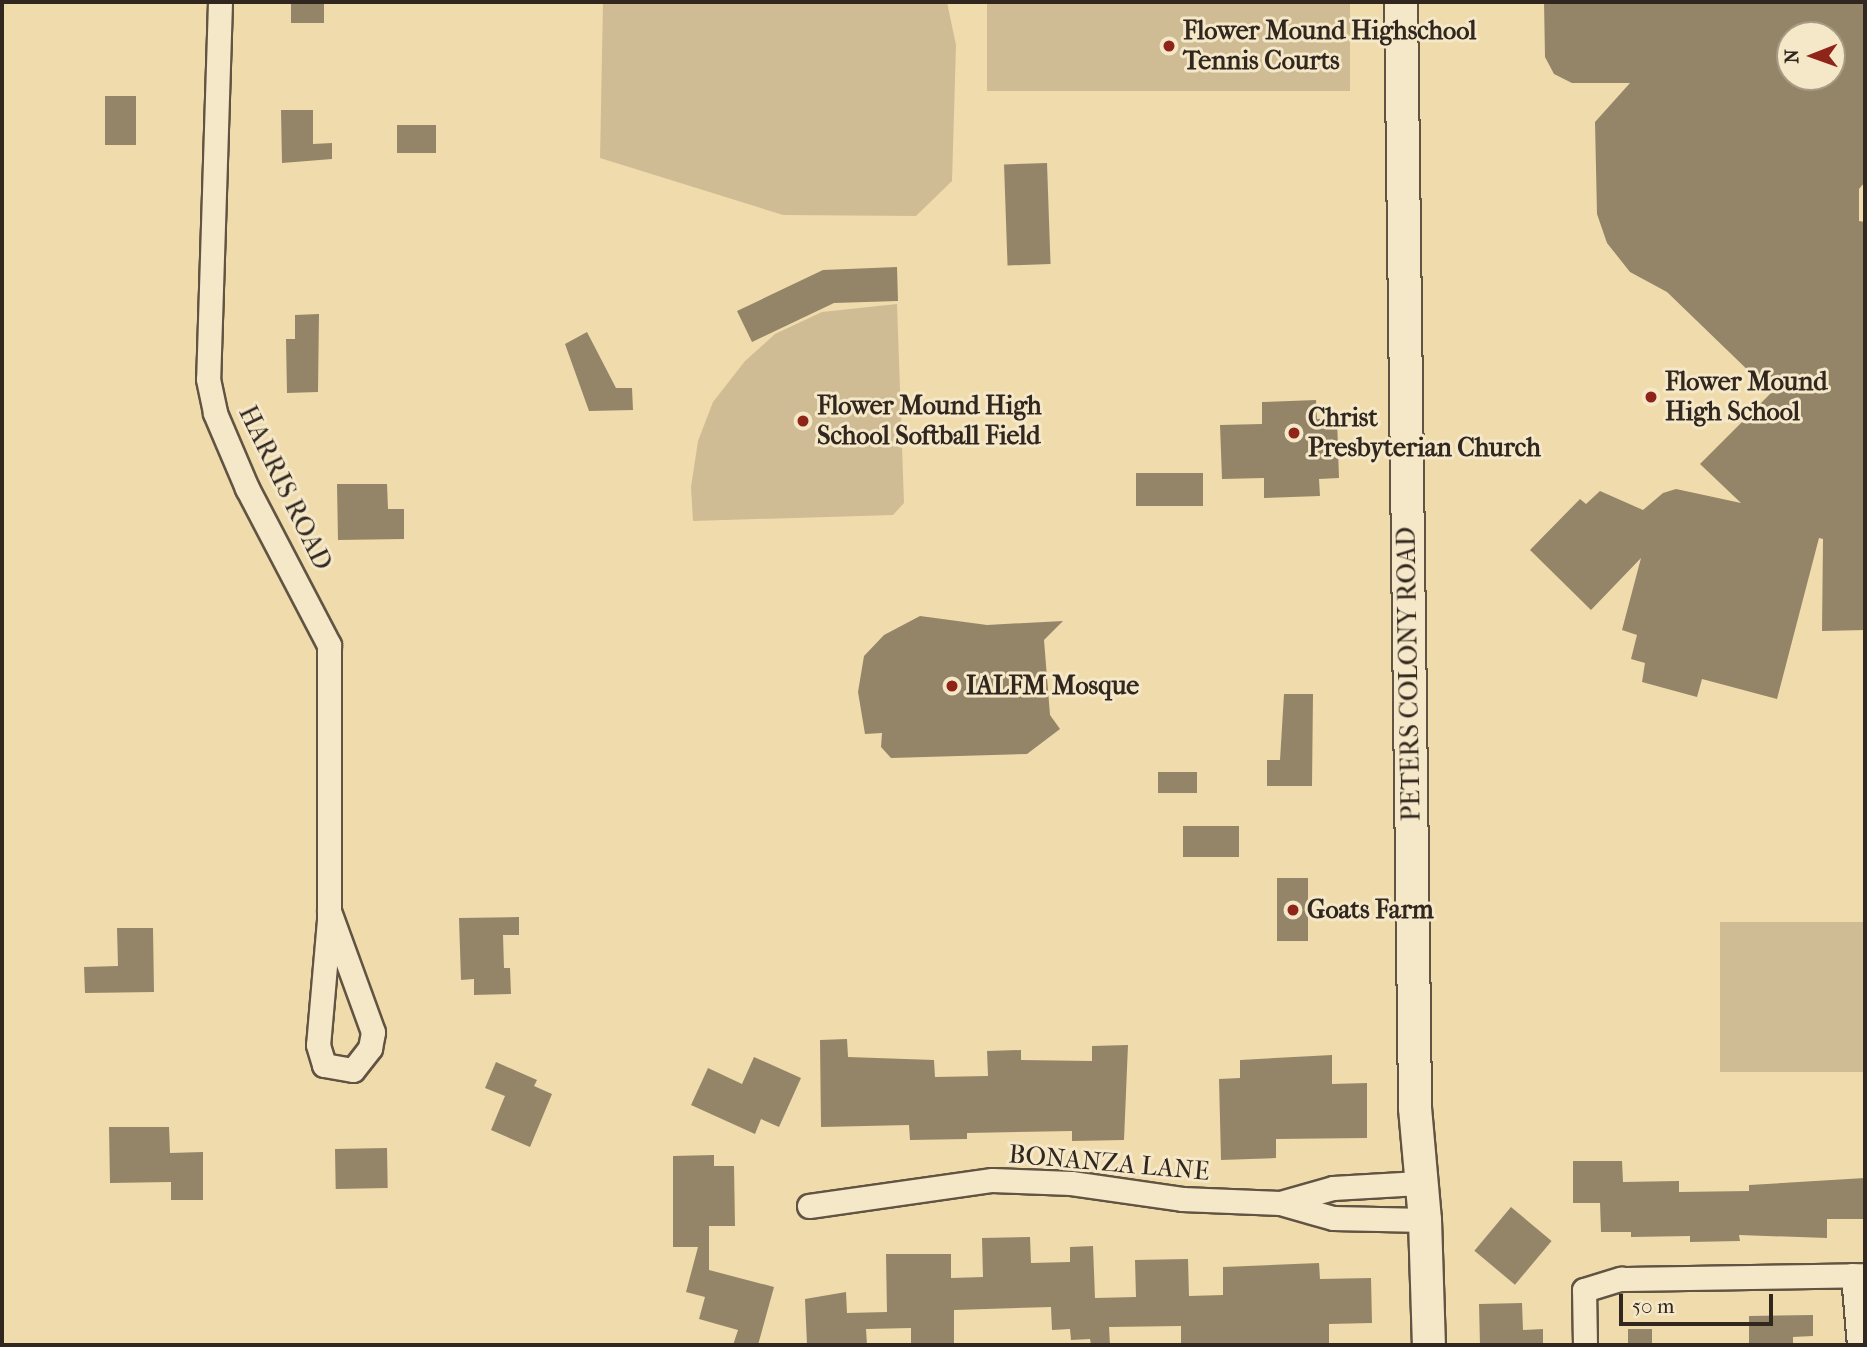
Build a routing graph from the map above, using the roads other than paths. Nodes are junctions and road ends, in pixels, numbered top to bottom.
1 (220, 2) edge
2 (1401, 2) edge
3 (329, 911) junction
4 (1419, 1183) junction
5 (1280, 1203) junction
6 (809, 1206) dead end
7 (1426, 1220) junction
8 (1859, 1275) edge
9 (1429, 1345) edge
10 (1585, 1345) edge
11 (1858, 1345) edge

1 - 3 street, HARRIS ROAD
2 - 4 street, PETERS COLONY ROAD
3 - 3 street, HARRIS ROAD
4 - 5 street, BONANZA LANE
4 - 7 street, PETERS COLONY ROAD
5 - 6 street, BONANZA LANE
5 - 7 street, BONANZA LANE
7 - 9 street, PETERS COLONY ROAD
8 - 10 street
8 - 11 street

